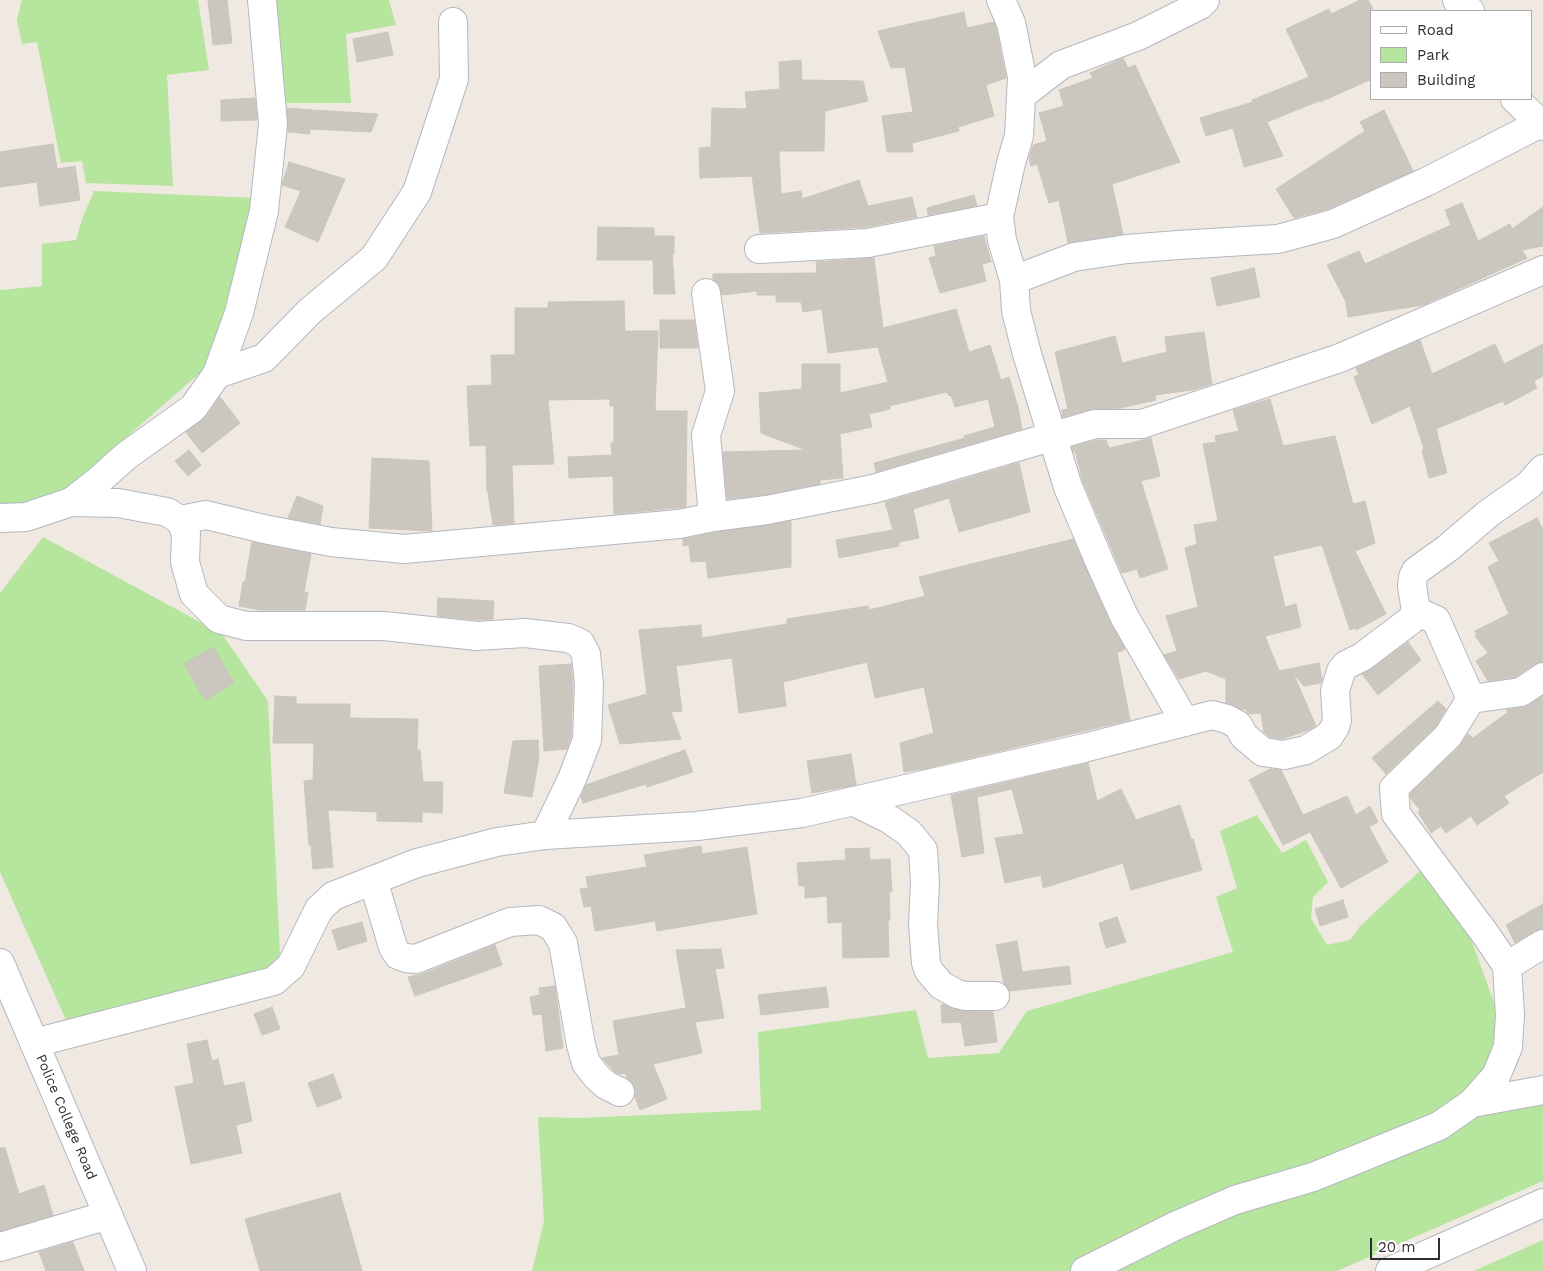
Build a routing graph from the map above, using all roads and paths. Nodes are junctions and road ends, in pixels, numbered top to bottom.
1 (262, 0) edge
2 (1001, 0) edge
3 (1205, 0) edge
4 (1458, 0) edge
5 (1469, 10) edge
6 (453, 22) dead end
7 (1022, 95) junction
8 (1516, 100) edge
9 (1542, 124) edge
10 (998, 217) junction
11 (759, 249) dead end
12 (1543, 270) edge
13 (1014, 280) junction
14 (706, 293) dead end
15 (217, 374) junction
16 (1052, 436) junction
17 (1543, 468) edge
18 (71, 502) junction
19 (713, 517) junction
20 (0, 518) edge
21 (180, 520) junction
22 (1416, 611) junction
23 (1543, 677) edge
24 (1471, 699) junction
25 (1184, 722) junction
26 (852, 801) junction
27 (545, 835) junction
28 (373, 880) junction
29 (1543, 944) edge
30 (0, 963) edge
31 (1507, 966) junction
32 (995, 996) dead end
33 (34, 1043) junction
34 (1543, 1090) edge
35 (620, 1092) dead end
36 (1472, 1103) junction
37 (1543, 1203) edge
38 (108, 1215) junction
39 (0, 1247) edge
40 (132, 1271) edge
41 (1085, 1271) edge
42 (1390, 1271) edge

1 - 15 street
2 - 7 street
3 - 7 street
4 - 5 street
6 - 15 street
7 - 10 street
8 - 9 street
9 - 13 street
10 - 11 street
10 - 13 street
12 - 16 street
13 - 16 street
14 - 19 street
15 - 18 street
16 - 19 street
16 - 25 street
17 - 22 street
18 - 20 street
18 - 21 street
19 - 21 street
21 - 27 street
22 - 24 street
22 - 25 street
23 - 24 street
24 - 31 street
25 - 26 street
26 - 27 street
26 - 32 street
27 - 28 street
28 - 33 street
28 - 35 street
29 - 31 street
30 - 33 street, Police College Road
31 - 36 street
33 - 38 street, Police College Road
34 - 36 street
36 - 41 street
37 - 42 street
38 - 39 street
38 - 40 street, Police College Road

